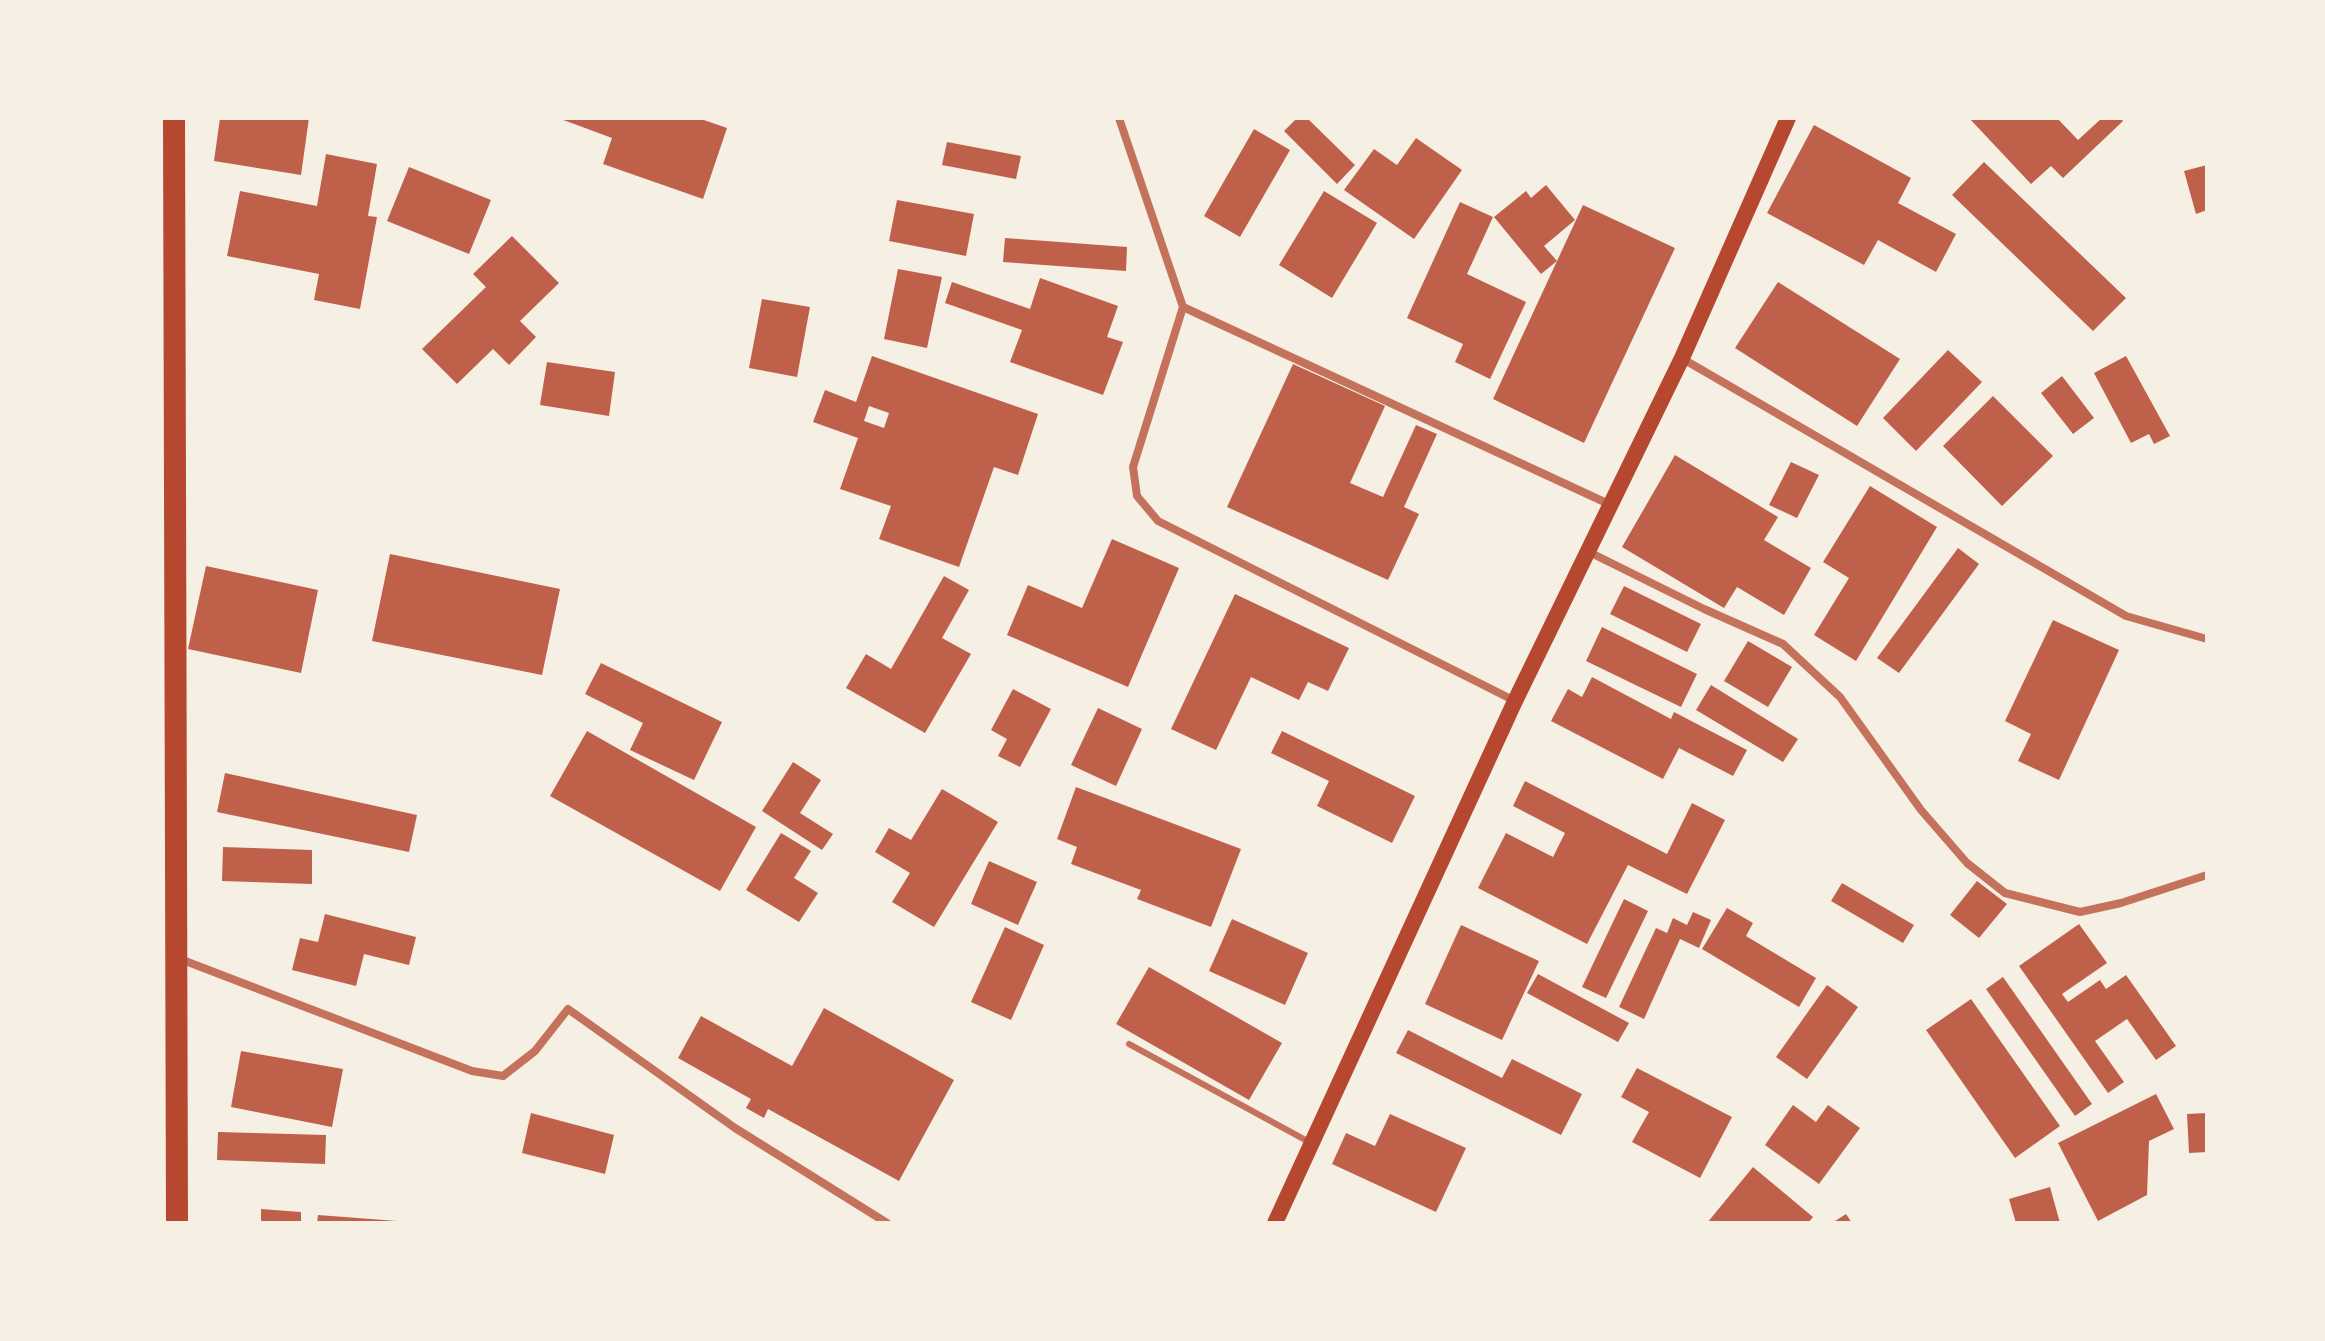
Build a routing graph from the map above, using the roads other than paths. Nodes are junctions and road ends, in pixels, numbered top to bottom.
1 (174, 118) edge
2 (1119, 118) edge
3 (1788, 118) edge
4 (1183, 307) junction
5 (1682, 358) junction
6 (1612, 505) junction
7 (1589, 552) junction
8 (2207, 639) edge
9 (1515, 701) junction
10 (2207, 875) edge
11 (176, 957) junction
12 (1129, 1044) dead end
13 (1311, 1143) junction
14 (177, 1223) edge
15 (887, 1223) edge
16 (1275, 1223) edge

1 - 11 highway
2 - 4 street
3 - 5 main road
4 - 6 street
4 - 9 street
5 - 6 main road
5 - 8 street
6 - 7 main road
7 - 9 main road
7 - 10 street
9 - 13 main road
11 - 14 highway
11 - 15 street
12 - 13 lane
13 - 16 main road

